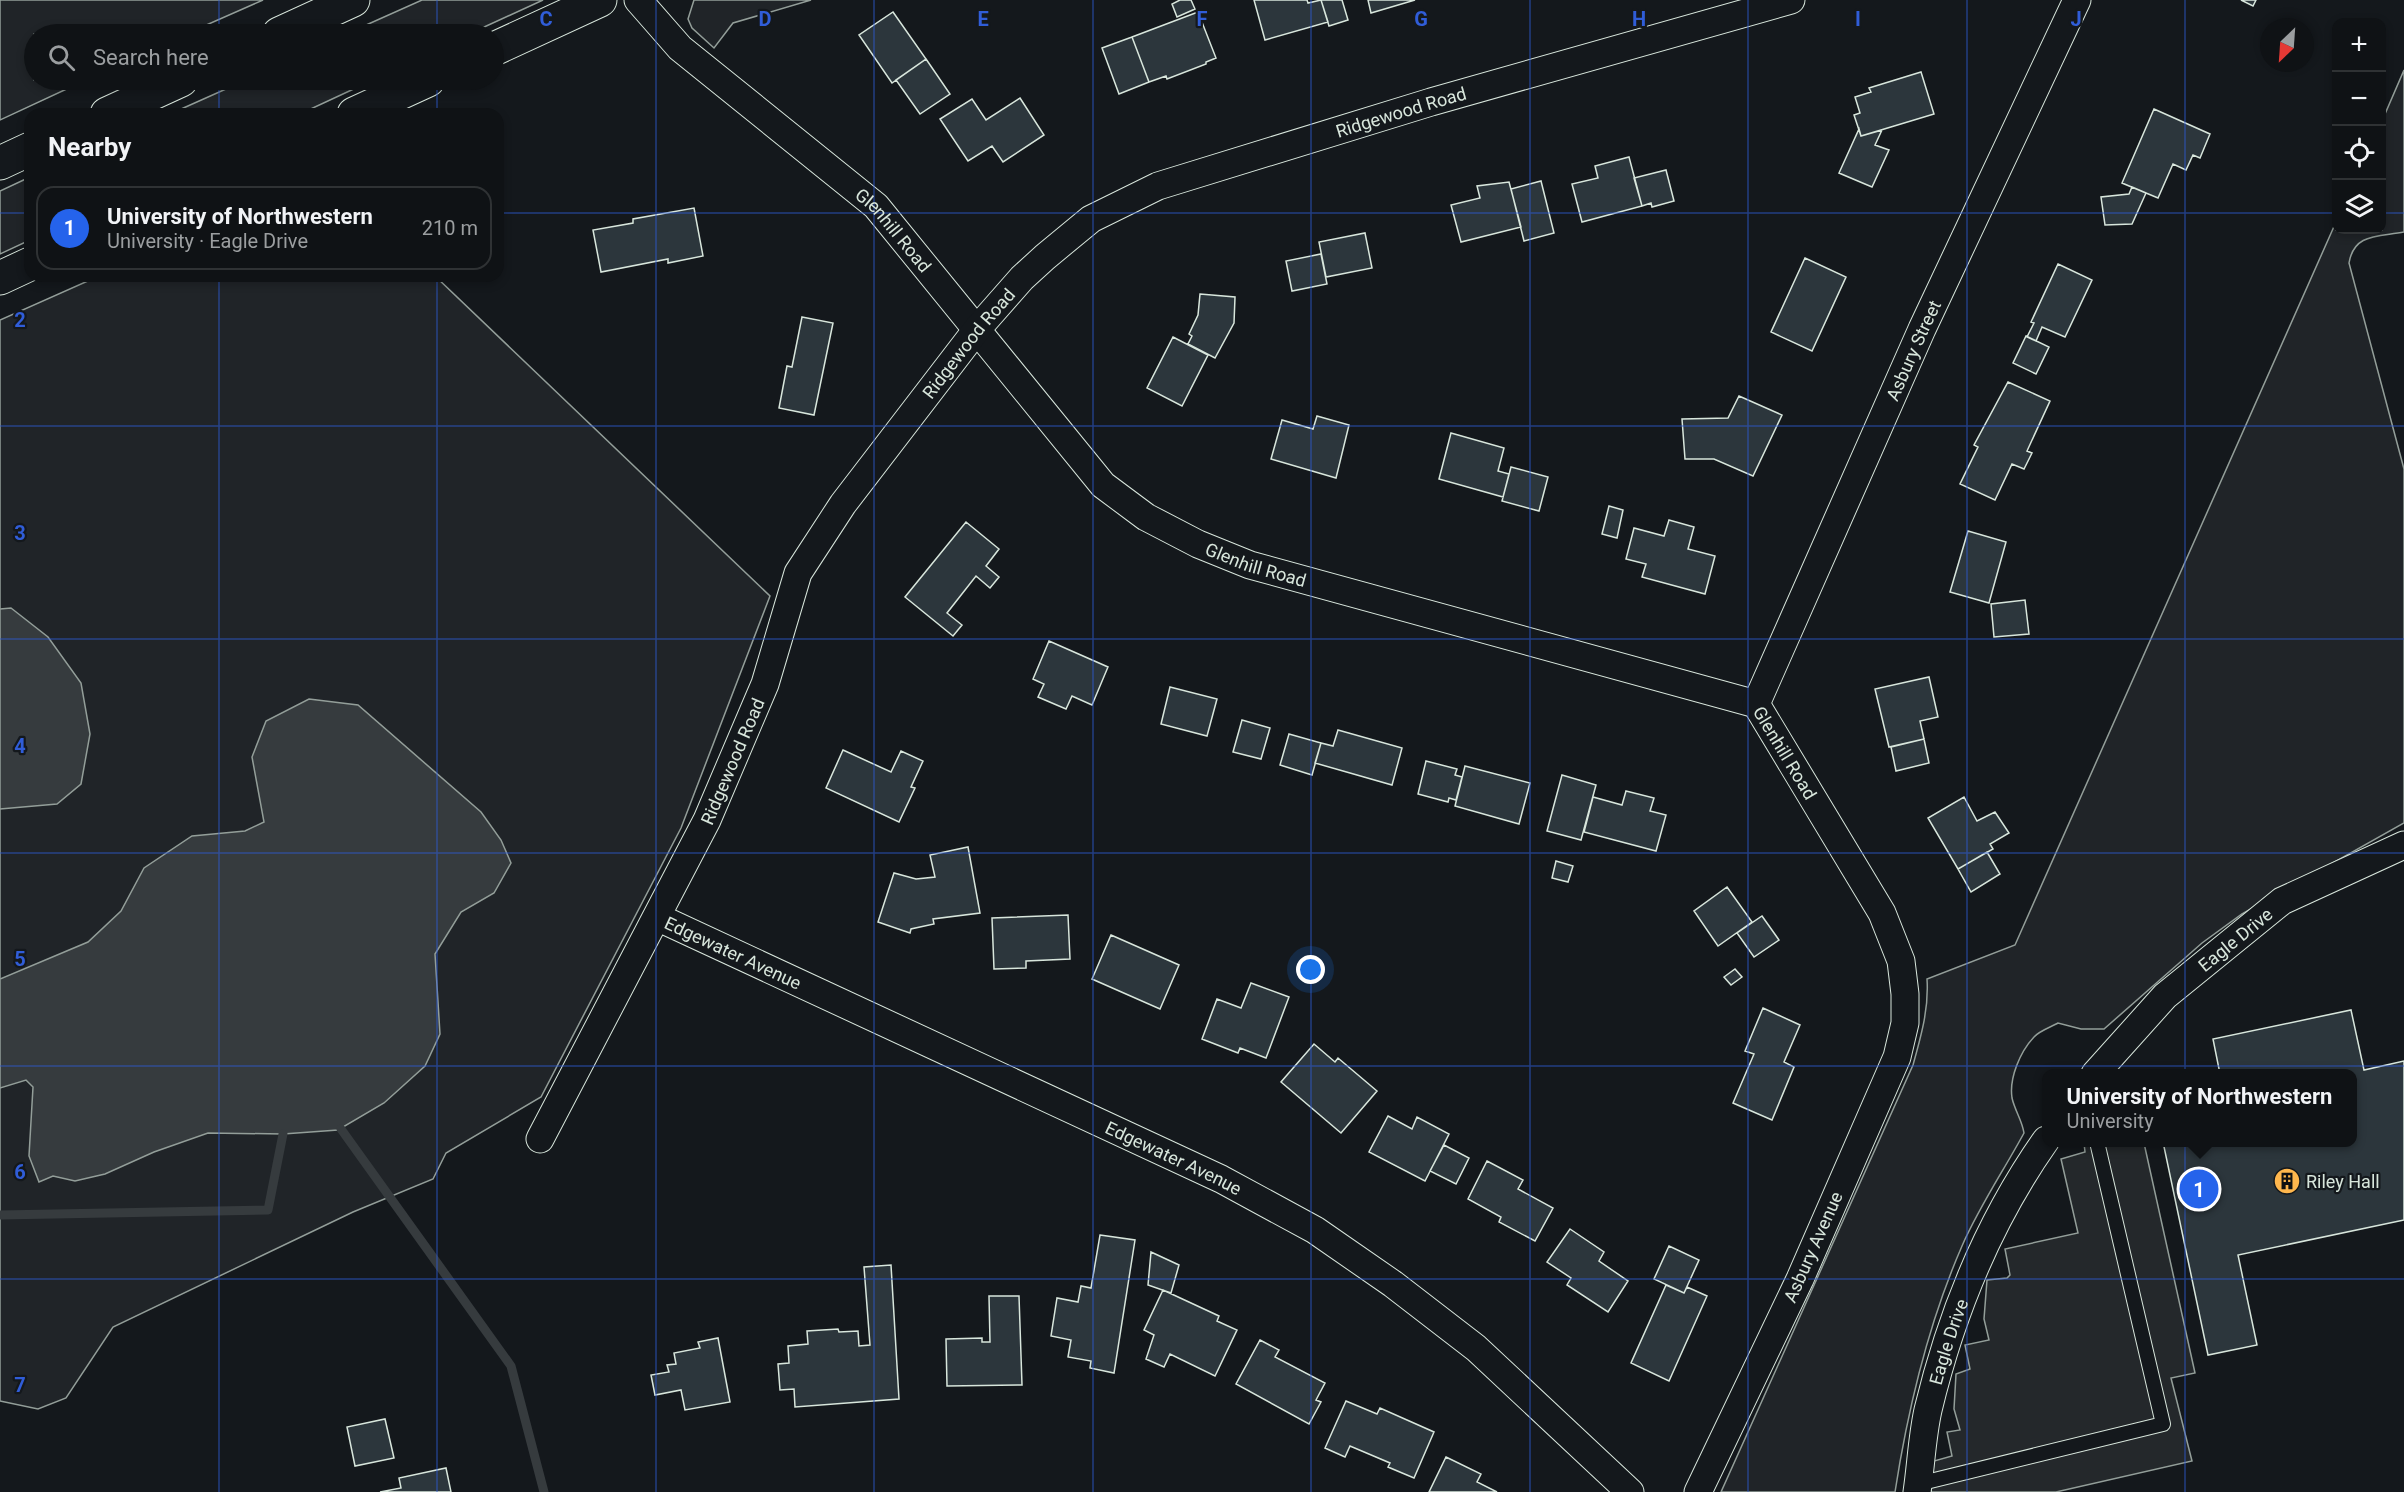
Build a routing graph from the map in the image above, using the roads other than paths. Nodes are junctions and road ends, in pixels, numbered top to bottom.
1 (353, 0) edge
2 (600, 0) edge
3 (638, 0) edge
4 (1791, 0) edge
5 (2077, 0) edge
6 (301, 24) edge
7 (504, 44) edge
8 (159, 90) edge
9 (406, 90) edge
10 (119, 108) edge
11 (367, 108) edge
12 (24, 152) edge
13 (0, 163) edge
14 (24, 267) edge
15 (0, 278) edge
16 (978, 328) junction
17 (1756, 704) junction
18 (2404, 845) edge
19 (657, 917) junction
20 (1905, 994) joint
21 (2099, 1069) edge
22 (540, 1139) dead end
23 (2042, 1146) edge
24 (2098, 1147) edge
25 (1918, 1488) edge
26 (1630, 1492) edge
27 (1698, 1492) edge

1 - 6 highway
2 - 7 highway
3 - 16 street, Glenhill Road
4 - 16 street, Ridgewood Road
5 - 17 street, Asbury Street
8 - 10 highway
9 - 11 highway
12 - 13 highway
14 - 15 highway
16 - 17 street, Glenhill Road
16 - 19 street, Ridgewood Road
17 - 20 street, Glenhill Road
18 - 21 street, Eagle Drive
19 - 22 street, Ridgewood Road
19 - 26 street, Edgewater Avenue
20 - 27 street, Asbury Avenue
23 - 25 street, Eagle Drive
24 - 25 lane

